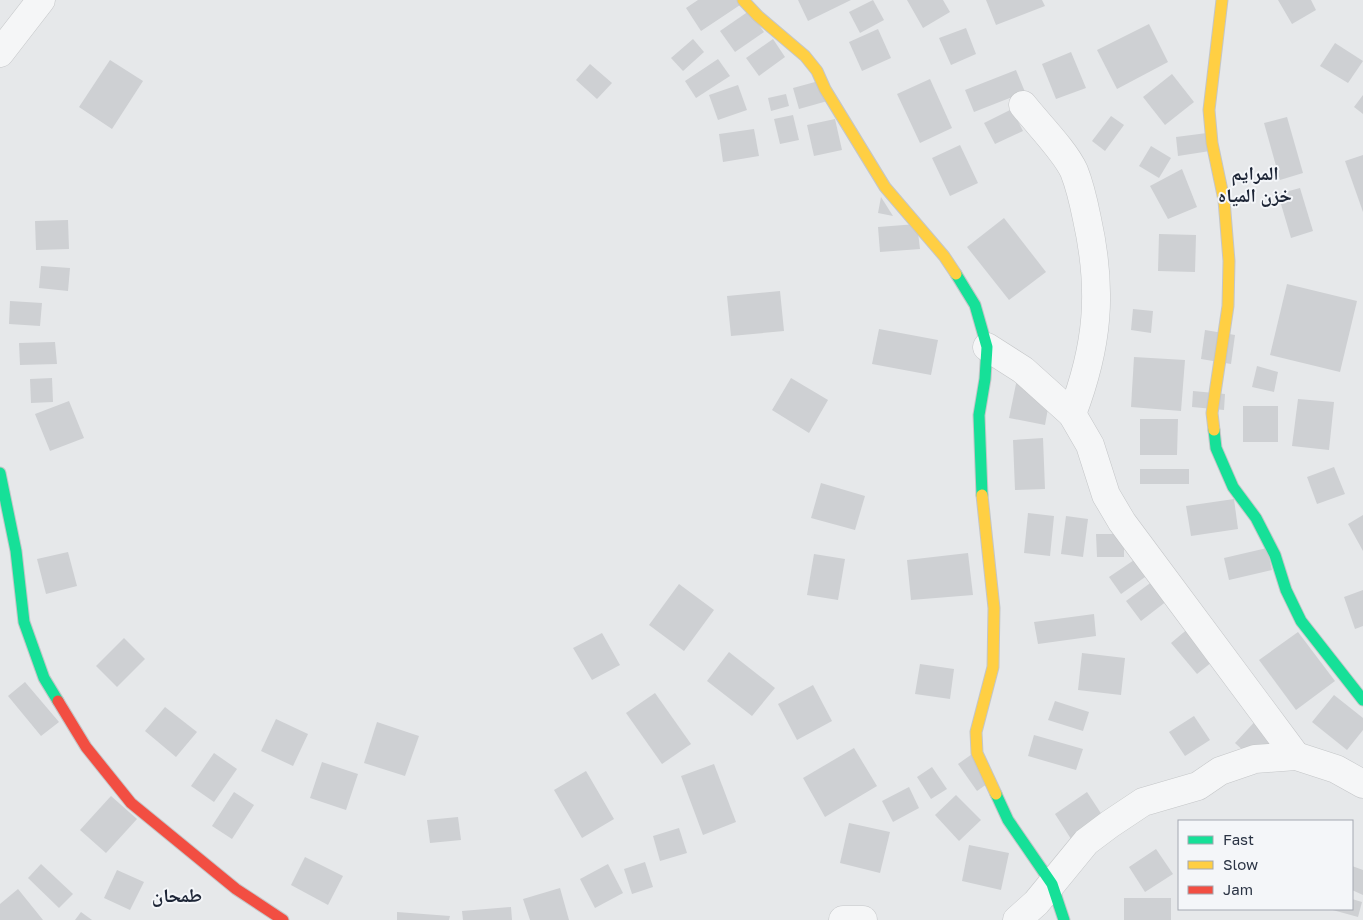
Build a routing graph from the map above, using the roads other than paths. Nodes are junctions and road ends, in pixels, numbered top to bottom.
1 (41, 0) edge
2 (743, 0) edge
3 (1222, 0) edge
4 (0, 52) edge
5 (1023, 105) dead end
6 (987, 347) junction
7 (1072, 414) junction
8 (0, 473) edge
9 (1363, 700) edge
10 (1296, 756) junction
11 (1363, 784) edge
12 (1052, 884) junction
13 (283, 920) edge
14 (843, 920) edge
15 (850, 920) edge
16 (863, 920) edge
17 (1017, 920) edge
18 (1064, 920) edge

1 - 4 street
2 - 6 street
3 - 9 street
5 - 7 street
6 - 7 street
6 - 12 street
7 - 10 street
8 - 13 street
10 - 11 street
10 - 12 street
12 - 17 street
12 - 18 street
14 - 15 street
15 - 16 street

